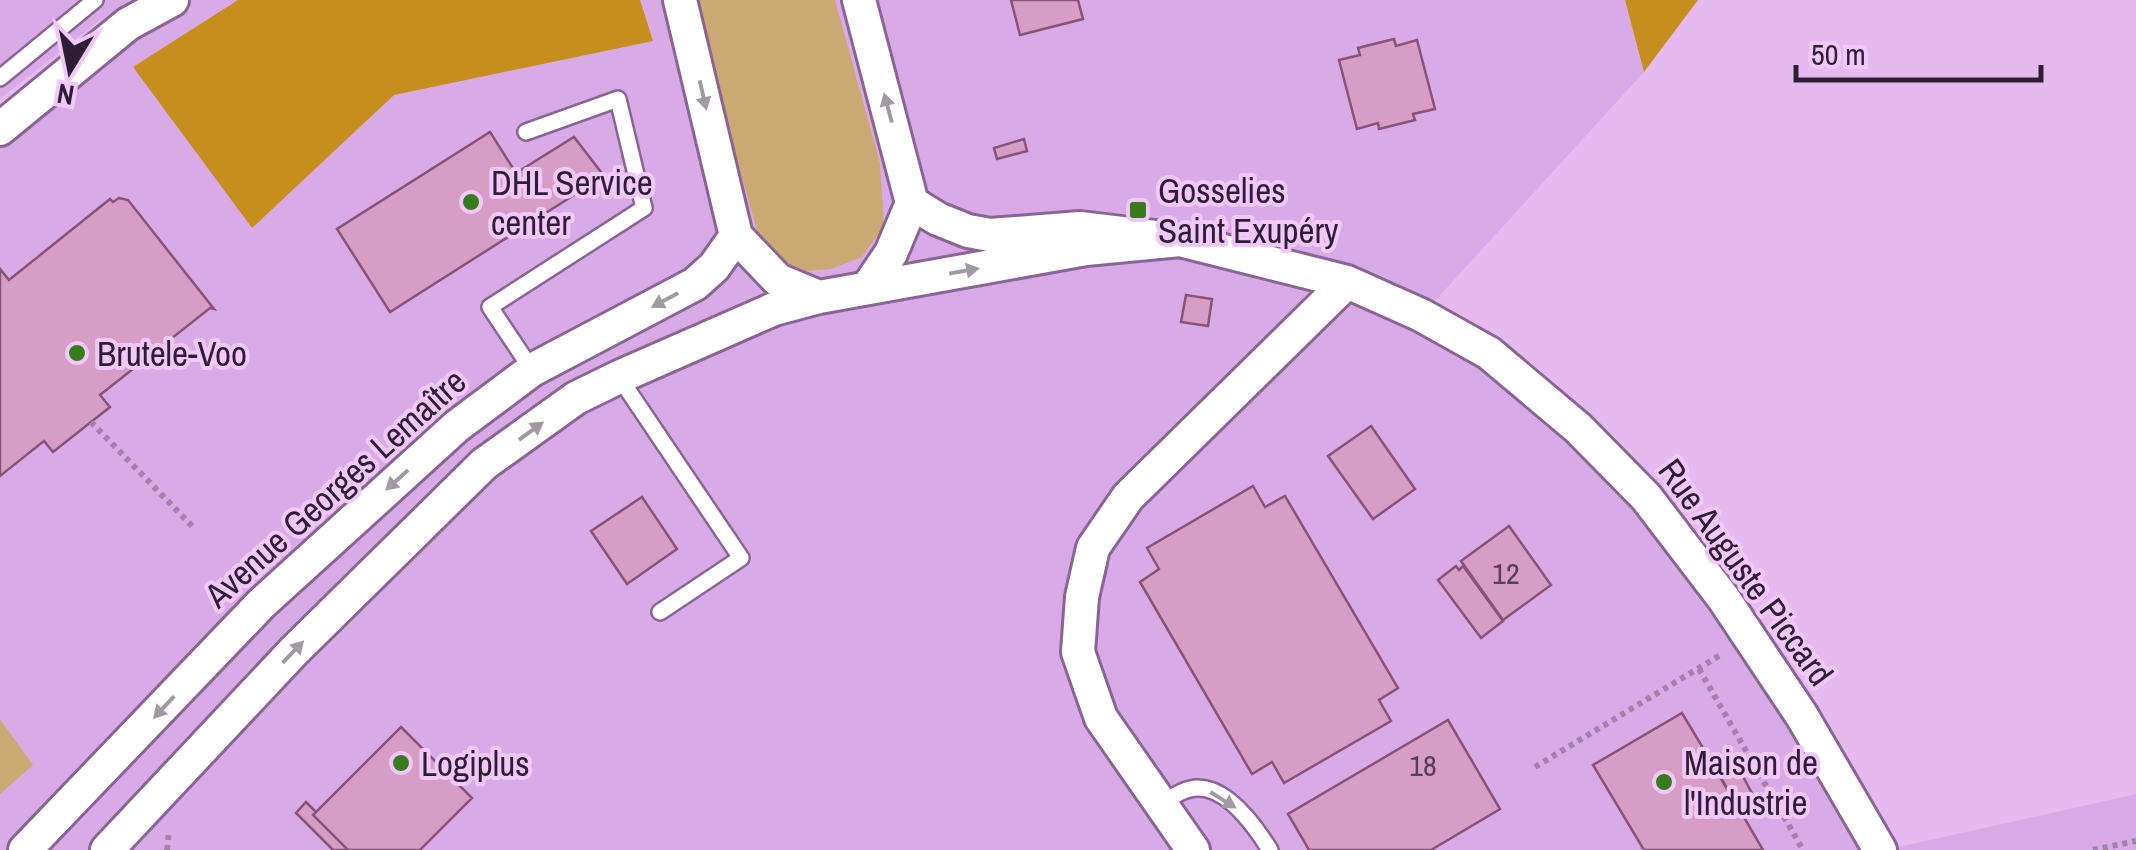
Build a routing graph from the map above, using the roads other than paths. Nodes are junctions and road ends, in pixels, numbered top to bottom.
1 (95, 0) edge
2 (172, 0) edge
3 (680, 0) edge
4 (860, 0) edge
5 (0, 78) edge
6 (0, 129) edge
7 (526, 132) dead end
8 (912, 203) junction
9 (736, 236) junction
10 (1180, 240) junction
11 (1347, 282) junction
12 (868, 287) junction
13 (820, 297) junction
14 (532, 370) junction
15 (618, 376) junction
16 (660, 612) dead end
17 (1161, 804) junction
18 (26, 850) edge
19 (106, 850) edge
20 (1193, 850) edge
21 (1270, 850) edge
22 (1880, 850) edge

1 - 5 lane
2 - 6 street
3 -> 9 street
8 -> 4 street
7 - 14 lane
8 - 10 street, Rue Auguste Piccard
8 - 12 street
9 - 13 street
9 -> 14 street, Avenue Georges Lemaître
10 - 11 street, Rue Auguste Piccard
12 -> 10 street, Rue Auguste Piccard
11 - 17 street
11 - 22 street, Rue Auguste Piccard
12 - 13 street, Rue Auguste Piccard
13 - 15 street
14 -> 18 street, Avenue Georges Lemaître
15 - 16 lane
19 -> 15 street
17 - 20 street
17 -> 21 lane

